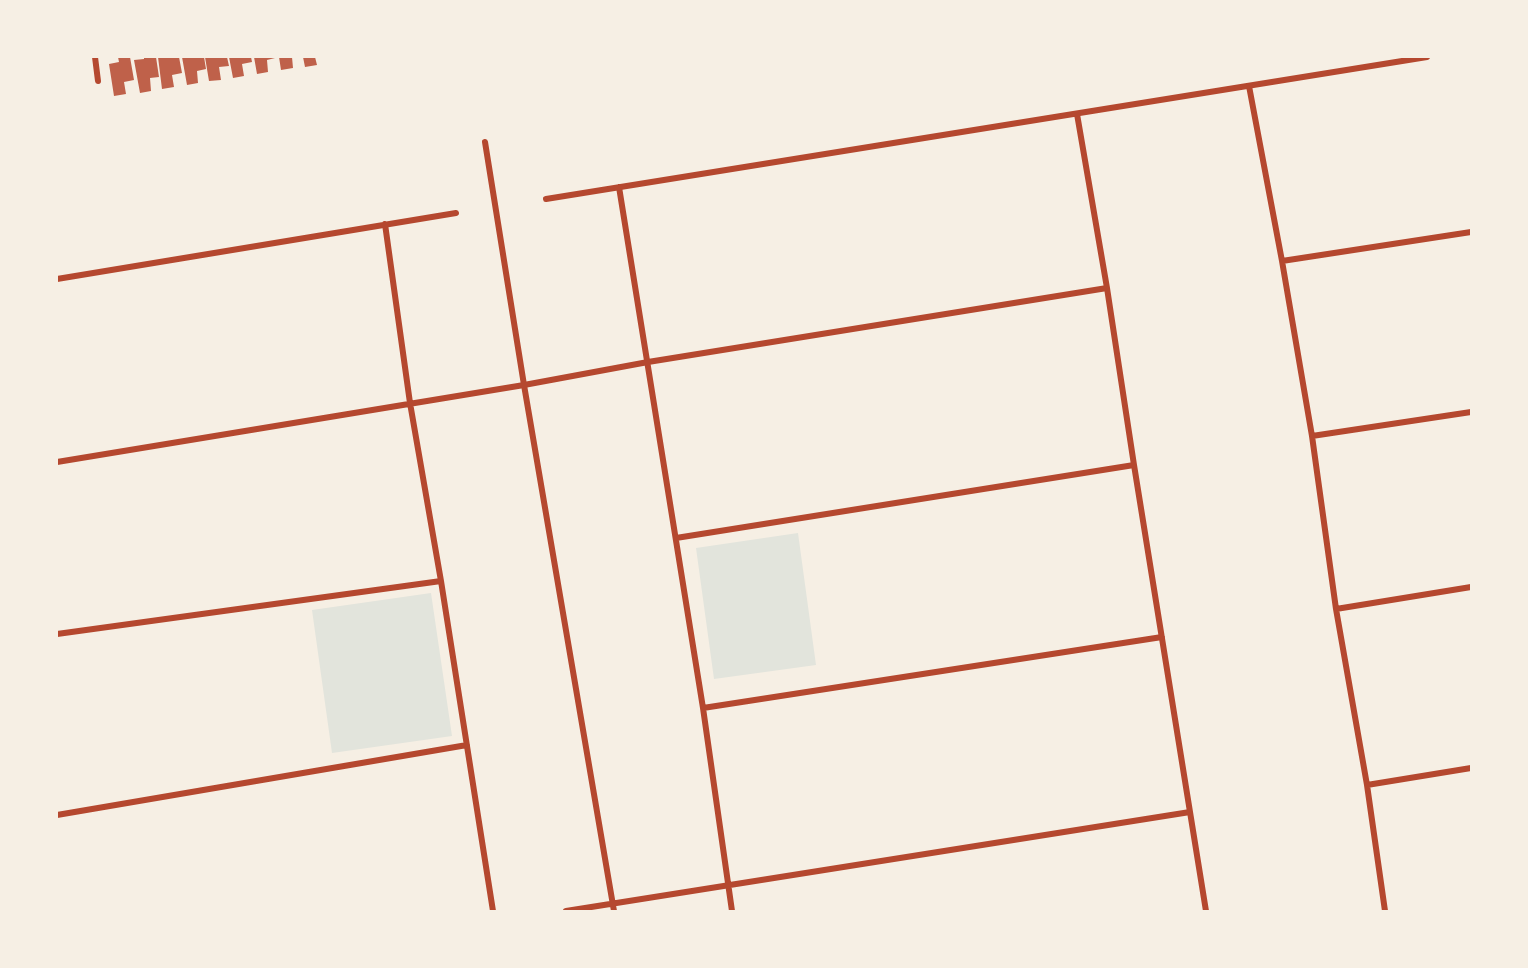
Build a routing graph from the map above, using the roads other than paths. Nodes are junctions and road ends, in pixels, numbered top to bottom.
1 (95, 57) edge
2 (1427, 57) edge
3 (98, 81) dead end
4 (1249, 86) junction
5 (1077, 114) junction
6 (485, 142) dead end
7 (619, 187) junction
8 (546, 200) dead end
9 (456, 213) dead end
10 (385, 224) junction
11 (1471, 232) edge
12 (1282, 261) junction
13 (57, 279) edge
14 (1107, 288) junction
15 (648, 362) junction
16 (524, 385) junction
17 (410, 403) junction
18 (1471, 412) edge
19 (1312, 436) junction
20 (57, 462) edge
21 (1134, 465) junction
22 (676, 538) junction
23 (441, 581) junction
24 (1471, 586) edge
25 (1336, 609) junction
26 (57, 634) edge
27 (1162, 637) junction
28 (703, 708) junction
29 (467, 745) junction
30 (1471, 768) edge
31 (1366, 785) junction
32 (1190, 812) junction
33 (57, 815) edge
34 (728, 884) junction
35 (613, 907) edge
36 (493, 911) edge
37 (566, 911) edge
38 (732, 911) edge
39 (1206, 911) edge
40 (1385, 911) edge

1 - 3 street
2 - 4 street
4 - 5 street
4 - 12 street
5 - 7 street
5 - 14 street
6 - 16 street
7 - 8 street
7 - 15 street
9 - 10 street
10 - 13 street
10 - 17 street
11 - 12 street
12 - 19 street
14 - 15 street
14 - 21 street
15 - 16 street
15 - 22 street
16 - 17 street
16 - 35 street
17 - 20 street
17 - 23 street
18 - 19 street
19 - 25 street
21 - 22 street
21 - 27 street
22 - 28 street
23 - 26 street
23 - 29 street
24 - 25 street
25 - 31 street
27 - 28 street
27 - 32 street
28 - 34 street
29 - 33 street
29 - 36 street
30 - 31 street
31 - 40 street
32 - 34 street
32 - 39 street
34 - 35 street
34 - 38 street
35 - 37 street

